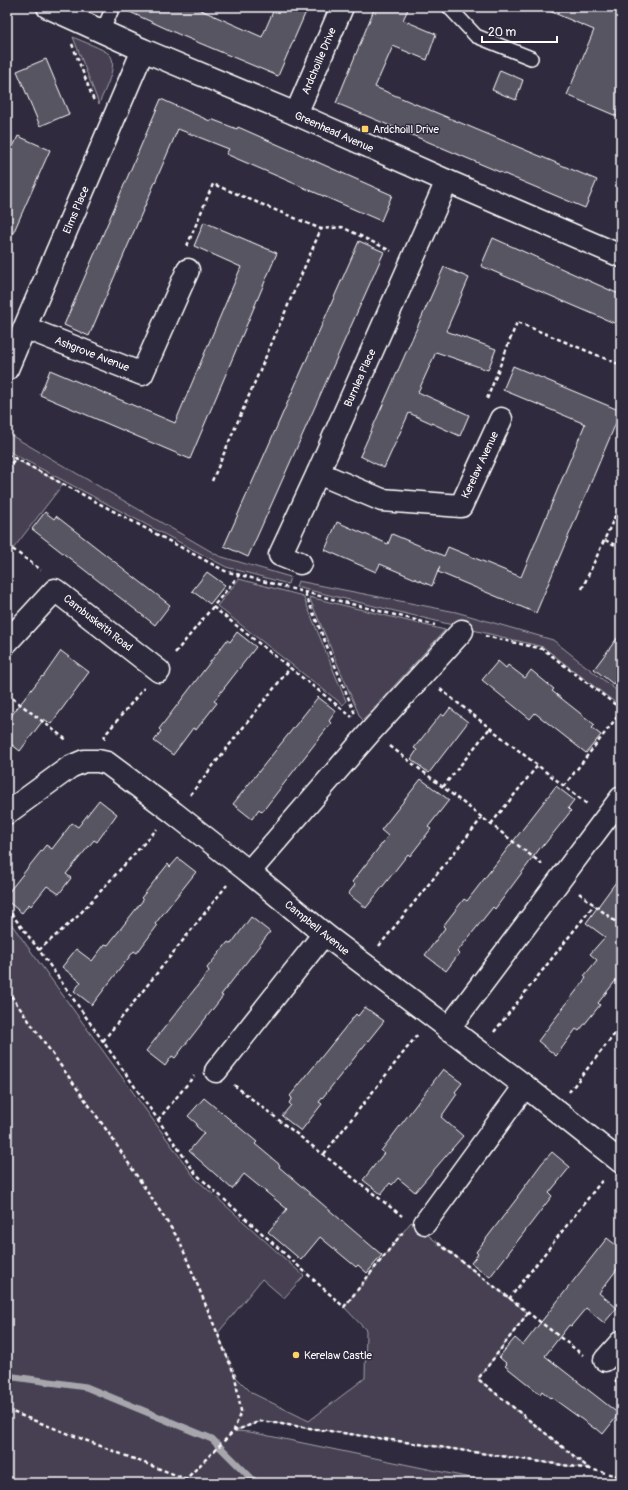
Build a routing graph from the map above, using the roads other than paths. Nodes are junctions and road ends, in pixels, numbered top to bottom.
1 (113, 7) edge
2 (342, 7) edge
3 (448, 7) edge
4 (54, 10) edge
5 (102, 32) junction
6 (143, 50) junction
7 (531, 58) dead end
8 (296, 114) junction
9 (447, 181) junction
10 (621, 256) edge
11 (188, 270) road end
12 (26, 328) junction
13 (7, 369) edge
14 (501, 419) road end
15 (318, 473) junction
16 (300, 563) dead end
17 (462, 631) road end
18 (7, 642) edge
19 (159, 671) dead end
20 (621, 798) edge
21 (7, 813) edge
22 (246, 870) junction
23 (324, 934) junction
24 (440, 1023) junction
25 (216, 1071) road end
26 (525, 1086) junction
27 (620, 1161) edge
28 (417, 1227) road end
29 (621, 1342) edge
30 (605, 1360) dead end

1 - 5 lane
2 - 8 street, Ardchoille Drive
3 - 7 lane
4 - 5 street, Greenhead Avenue
5 - 6 street, Greenhead Avenue
6 - 8 street, Greenhead Avenue
6 - 12 street, Elms Place
8 - 9 street, Greenhead Avenue
9 - 10 street, Greenhead Avenue
9 - 15 street, Burnlea Place
11 - 12 street, Ashgrove Avenue
12 - 13 street, Elms Place
14 - 15 street, Kerelaw Avenue
15 - 16 street, Burnlea Place
17 - 22 street
18 - 19 street, Cambuskeith Road
20 - 24 street
21 - 22 street, Campbell Avenue
22 - 23 street, Campbell Avenue
23 - 24 street, Campbell Avenue
23 - 25 street
24 - 26 street, Campbell Avenue
26 - 27 street, Campbell Avenue
26 - 28 street
29 - 30 street

